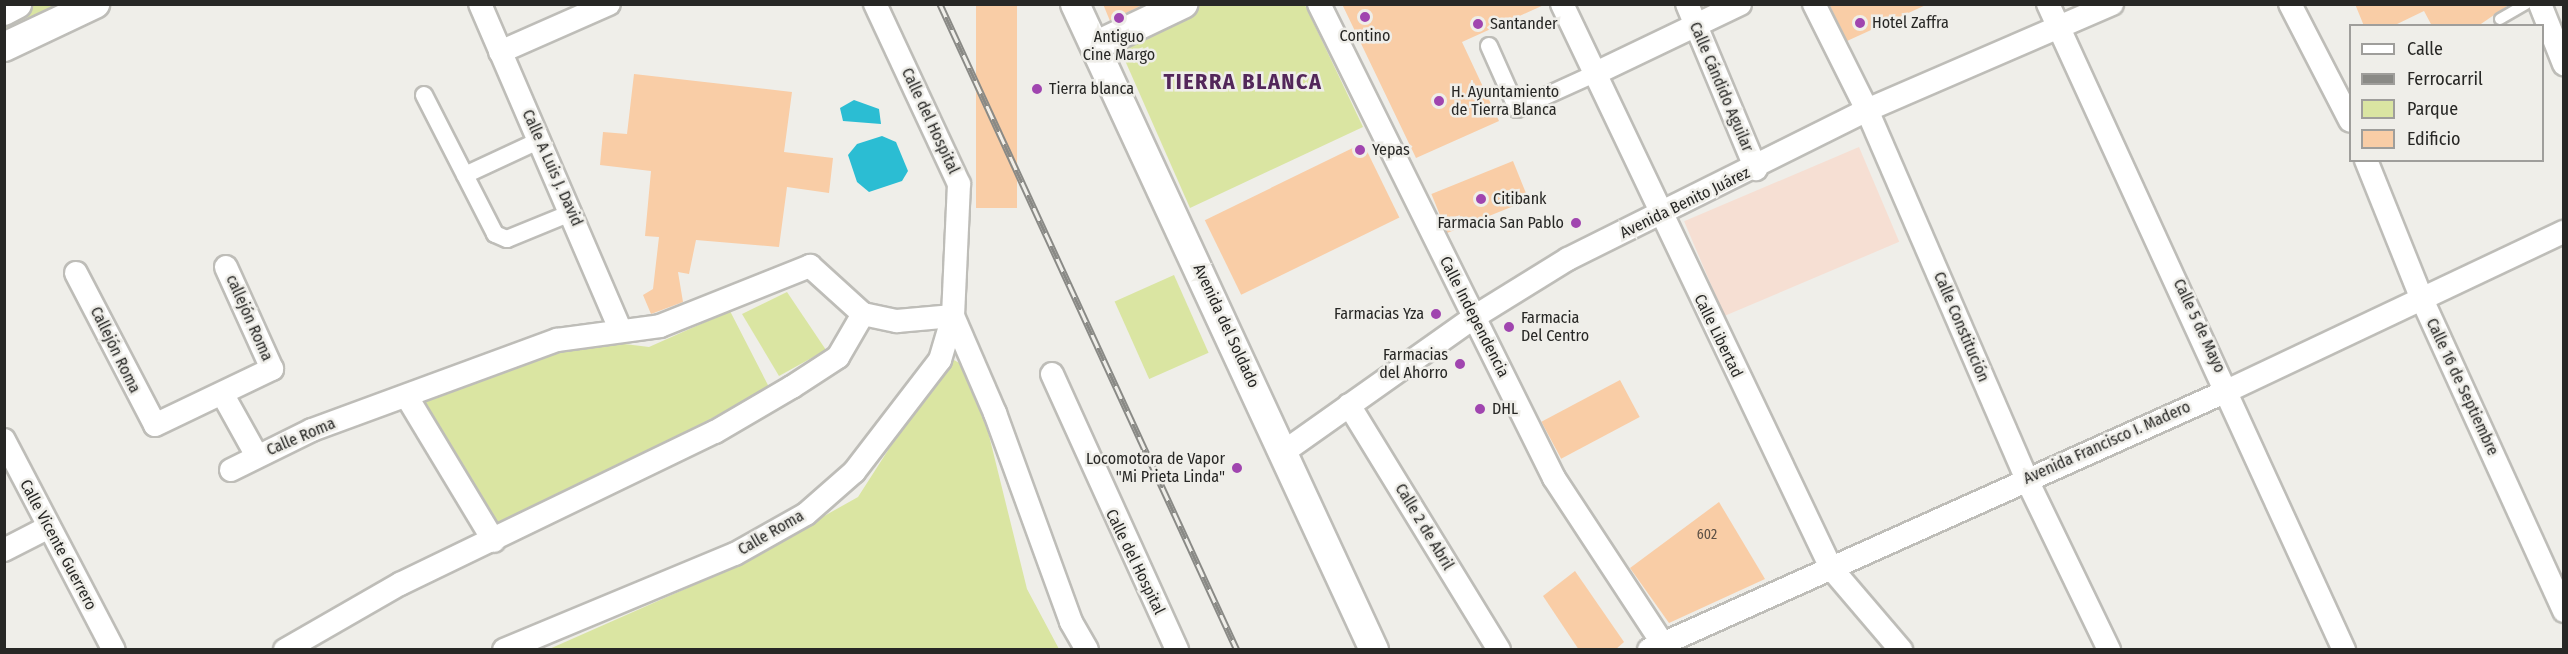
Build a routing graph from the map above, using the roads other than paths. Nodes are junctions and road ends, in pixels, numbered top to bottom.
1 (17, 4) edge
2 (95, 4) edge
3 (480, 4) edge
4 (609, 4) edge
5 (875, 4) edge
6 (1075, 4) edge
7 (1183, 4) edge
8 (1319, 4) edge
9 (1562, 4) edge
10 (1687, 4) edge
11 (1740, 4) edge
12 (1814, 4) edge
13 (2048, 4) edge
14 (2112, 4) edge
15 (2290, 4) edge
16 (2526, 4) edge
17 (2540, 4) edge
18 (4, 11) edge
19 (2500, 19) dead end
20 (1696, 26) junction
21 (2059, 29) junction
22 (1095, 46) junction
23 (1489, 46) dead end
24 (4, 47) edge
25 (500, 52) junction
26 (2564, 64) edge
27 (1594, 74) junction
28 (424, 95) dead end
29 (1867, 110) junction
30 (2349, 112) edge
31 (540, 140) junction
32 (2367, 162) edge
33 (1756, 169) junction
34 (465, 175) junction
35 (573, 212) junction
36 (1660, 216) junction
37 (2564, 232) edge
38 (226, 267) dead end
39 (76, 273) dead end
40 (2421, 297) junction
41 (863, 314) junction
42 (953, 316) junction
43 (1474, 317) junction
44 (621, 331) junction
45 (1052, 374) dead end
46 (2229, 390) junction
47 (223, 396) junction
48 (407, 397) junction
49 (1349, 405) junction
50 (4, 440) edge
51 (1285, 451) junction
52 (257, 456) junction
53 (231, 470) dead end
54 (2026, 478) junction
55 (47, 528) junction
56 (494, 541) junction
57 (4, 550) edge
58 (1831, 568) junction
59 (2564, 611) edge
60 (1659, 647) edge
61 (1898, 648) edge
62 (114, 650) edge
63 (285, 650) edge
64 (504, 650) edge
65 (1087, 650) edge
66 (1177, 650) edge
67 (1374, 650) edge
68 (1499, 650) edge
69 (2109, 650) edge
70 (2344, 650) edge

1 - 18 street
2 - 24 street
3 - 25 street, Calle A Luis J. David
4 - 25 street
5 - 42 street, Calle del Hospital
6 - 22 street, Avenida del Soldado
7 - 22 street
8 - 43 street, Calle Independencia
9 - 27 street, Calle Libertad
10 - 20 street, Calle Cándido Aguilar
11 - 20 street
12 - 29 street, Calle Constitución
13 - 21 street, Calle 5 de Mayo
14 - 21 street, Avenida Benito Juárez
15 - 30 street
16 - 19 lane
17 - 26 street
20 - 27 street
20 - 33 street, Calle Cándido Aguilar
21 - 29 street, Avenida Benito Juárez
21 - 46 street, Calle 5 de Mayo
22 - 51 street, Avenida del Soldado
23 - 27 street
25 - 31 street, Calle A Luis J. David
27 - 36 street, Calle Libertad
28 - 34 street
29 - 33 street, Avenida Benito Juárez
29 - 54 street, Calle Constitución
31 - 34 street
31 - 35 street, Calle A Luis J. David
32 - 40 street, Calle 16 de Septiembre
33 - 36 street, Avenida Benito Juárez
34 - 35 street
35 - 44 street, Calle A Luis J. David
36 - 43 street, Avenida Benito Juárez
36 - 58 street, Calle Libertad
37 - 40 street, Avenida Francisco I. Madero
38 - 47 street, callejón Roma
39 - 47 street, Callejón Roma
40 - 46 street, Avenida Francisco I. Madero
40 - 59 street, Calle 16 de Septiembre
41 - 42 street
41 - 44 street, Calle Roma
41 - 56 street
42 - 64 street, Calle Roma
42 - 65 street
43 - 49 street, Avenida Benito Juárez
43 - 60 street, Calle Independencia
44 - 48 street, Calle Roma
45 - 66 street, Calle del Hospital
46 - 54 street, Avenida Francisco I. Madero
46 - 70 street, Calle 5 de Mayo
47 - 52 street
48 - 52 street, Calle Roma
48 - 56 street
49 - 51 street, Avenida Benito Juárez
49 - 68 street, Calle 2 de Abril
50 - 55 street, Calle Vicente Guerrero
51 - 67 street, Avenida del Soldado
52 - 53 street, Calle Roma
54 - 58 street, Avenida Francisco I. Madero
54 - 69 street, Calle Constitución
55 - 57 street
55 - 62 street, Calle Vicente Guerrero
56 - 63 street
58 - 60 street, Avenida Francisco I. Madero
58 - 61 street, Calle Libertad

